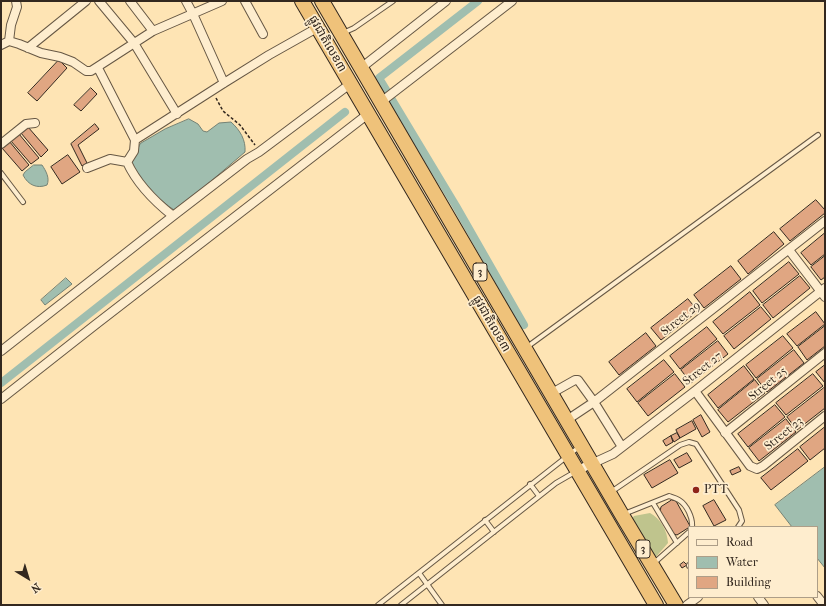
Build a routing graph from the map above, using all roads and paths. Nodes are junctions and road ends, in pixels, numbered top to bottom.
1 (16, 1) edge
2 (86, 1) edge
3 (99, 1) edge
4 (130, 1) edge
5 (186, 1) edge
6 (222, 1) edge
7 (245, 1) edge
8 (302, 1) edge
9 (322, 1) edge
10 (394, 1) edge
11 (446, 1) edge
12 (512, 1) edge
13 (193, 14) junction
14 (317, 28) junction
15 (153, 31) junction
16 (263, 34) dead end
17 (341, 34) junction
18 (5, 43) edge
19 (134, 43) junction
20 (28, 48) junction
21 (98, 68) junction
22 (363, 72) junction
23 (224, 83) junction
24 (351, 86) junction
25 (212, 91) junction
26 (380, 100) junction
27 (366, 111) junction
28 (177, 114) junction
29 (35, 123) dead end
30 (818, 135) dead end
31 (135, 140) junction
32 (1, 144) edge
33 (259, 152) junction
34 (127, 162) junction
35 (88, 168) dead end
36 (1, 173) edge
37 (23, 202) dead end
38 (173, 216) junction
39 (825, 221) edge
40 (789, 250) junction
41 (824, 292) edge
42 (525, 348) junction
43 (1, 351) edge
44 (825, 352) edge
45 (695, 391) junction
46 (552, 393) junction
47 (1, 399) edge
48 (594, 402) junction
49 (825, 416) edge
50 (567, 420) junction
51 (725, 433) junction
52 (582, 445) junction
53 (622, 447) junction
54 (568, 454) junction
55 (592, 464) junction
56 (578, 470) junction
57 (530, 484) junction
58 (609, 493) junction
59 (539, 496) junction
60 (653, 503) junction
61 (622, 515) junction
62 (485, 520) junction
63 (692, 526) edge
64 (739, 526) edge
65 (494, 532) junction
66 (688, 533) edge
67 (677, 543) junction
68 (652, 565) junction
69 (419, 573) junction
70 (427, 584) junction
71 (697, 598) edge
72 (378, 605) edge
73 (401, 605) edge
74 (442, 605) edge
75 (656, 605) edge
76 (676, 605) edge
77 (687, 605) edge

1 - 18 street
2 - 20 street
3 - 19 street
4 - 15 street
5 - 13 street
6 - 13 street
7 - 16 street
8 - 14 highway, ផ្លូវជាតិលេខ៣ / 3
9 - 17 highway, ផ្លូវជាតិលេខ៣ / 3
10 - 17 lane
11 - 22 street
12 - 26 street
13 - 15 street
13 - 23 street
14 - 23 street
14 - 24 highway, ផ្លូវជាតិលេខ៣ / 3
15 - 19 street
17 - 22 highway, ផ្លូវជាតិលេខ៣ / 3
18 - 20 street
19 - 21 street
19 - 28 street
20 - 21 street
21 - 31 street
22 - 26 highway, ផ្លូវជាតិលេខ៣ / 3
23 - 25 street
24 - 27 highway, ផ្លូវជាតិលេខ៣ / 3
24 - 33 street
25 - 28 street
25 - 33 path
26 - 42 highway, ផ្លូវជាតិលេខ៣ / 3
27 - 47 street
27 - 54 highway, ផ្លូវជាតិលេខ៣ / 3
28 - 31 street
29 - 32 street
30 - 42 lane
31 - 34 street
33 - 38 street
34 - 35 street
34 - 38 street
36 - 37 lane
38 - 43 street
39 - 40 street, Street 29
40 - 41 street
40 - 48 street, Street 29
41 - 45 street, Street 27
42 - 46 highway, ផ្លូវជាតិលេខ៣ / 3
44 - 51 street, Street 25
45 - 51 street
45 - 53 street, Street 27
46 - 48 street
46 - 50 highway, ផ្លូវជាតិលេខ៣ / 3
48 - 50 street, Street 29
48 - 53 street
49 - 51 street, Street 23
50 - 52 highway, ផ្លូវជាតិលេខ៣ / 3
52 - 54 lane
52 - 55 highway, ផ្លូវជាតិលេខ៣ / 3
53 - 55 street, Street 27
54 - 56 highway, ផ្លូវជាតិលេខ៣ / 3
54 - 57 lane
55 - 56 street, Street 27
55 - 58 highway, ផ្លូវជាតិលេខ៣ / 3
56 - 59 lane
56 - 75 highway, ផ្លូវជាតិលេខ៣ / 3
57 - 59 lane
57 - 62 lane
58 - 61 highway, ផ្លូវជាតិលេខ៣ / 3
58 - 64 lane
59 - 65 lane
60 - 61 lane
60 - 63 lane
60 - 67 lane
61 - 68 highway, ផ្លូវជាតិលេខ៣ / 3
62 - 65 lane
62 - 69 lane
65 - 70 lane
66 - 67 lane
67 - 68 lane
68 - 76 highway, ផ្លូវជាតិលេខ៣ / 3
69 - 70 lane
69 - 72 lane
70 - 73 lane
70 - 74 lane
71 - 77 street

